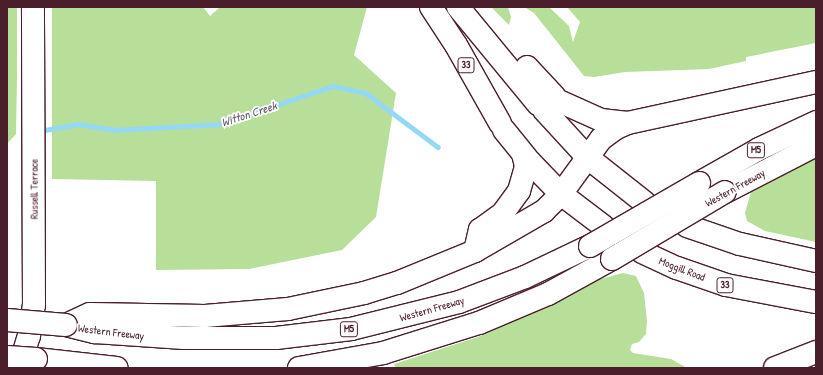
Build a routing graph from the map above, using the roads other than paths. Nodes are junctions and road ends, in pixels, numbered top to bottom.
1 (33, 7) edge
2 (431, 7) edge
3 (458, 7) edge
4 (472, 7) edge
5 (816, 82) edge
6 (549, 103) junction
7 (816, 122) edge
8 (628, 123) junction
9 (816, 145) edge
10 (523, 154) junction
11 (587, 158) junction
12 (561, 194) junction
13 (644, 202) dead end
14 (687, 226) dead end
15 (616, 235) dead end
16 (474, 251) junction
17 (642, 252) dead end
18 (813, 264) edge
19 (816, 302) edge
20 (7, 320) edge
21 (66, 325) junction
22 (816, 352) edge
23 (7, 358) edge
24 (7, 363) edge
25 (19, 368) edge
26 (26, 368) edge
27 (117, 368) edge
28 (299, 368) edge
29 (775, 368) edge

1 - 25 main road, Russell Terrace
2 - 10 main road, 33
3 - 6 main road
4 - 6 main road
5 - 8 main road
6 - 8 main road
6 - 11 main road
7 - 21 main road, Western Freeway / M5, bridge
8 - 11 main road
9 - 28 main road, Western Freeway / M5, bridge
10 - 12 main road, 33
10 - 16 main road
11 - 12 main road
11 - 13 main road
12 - 15 main road, 33
12 - 16 main road
14 - 18 main road
16 - 21 main road
17 - 19 main road, Moggill Road / 33
20 - 21 main road, Western Freeway / M5, bridge
22 - 29 main road
23 - 27 main road, bridge
24 - 26 main road

